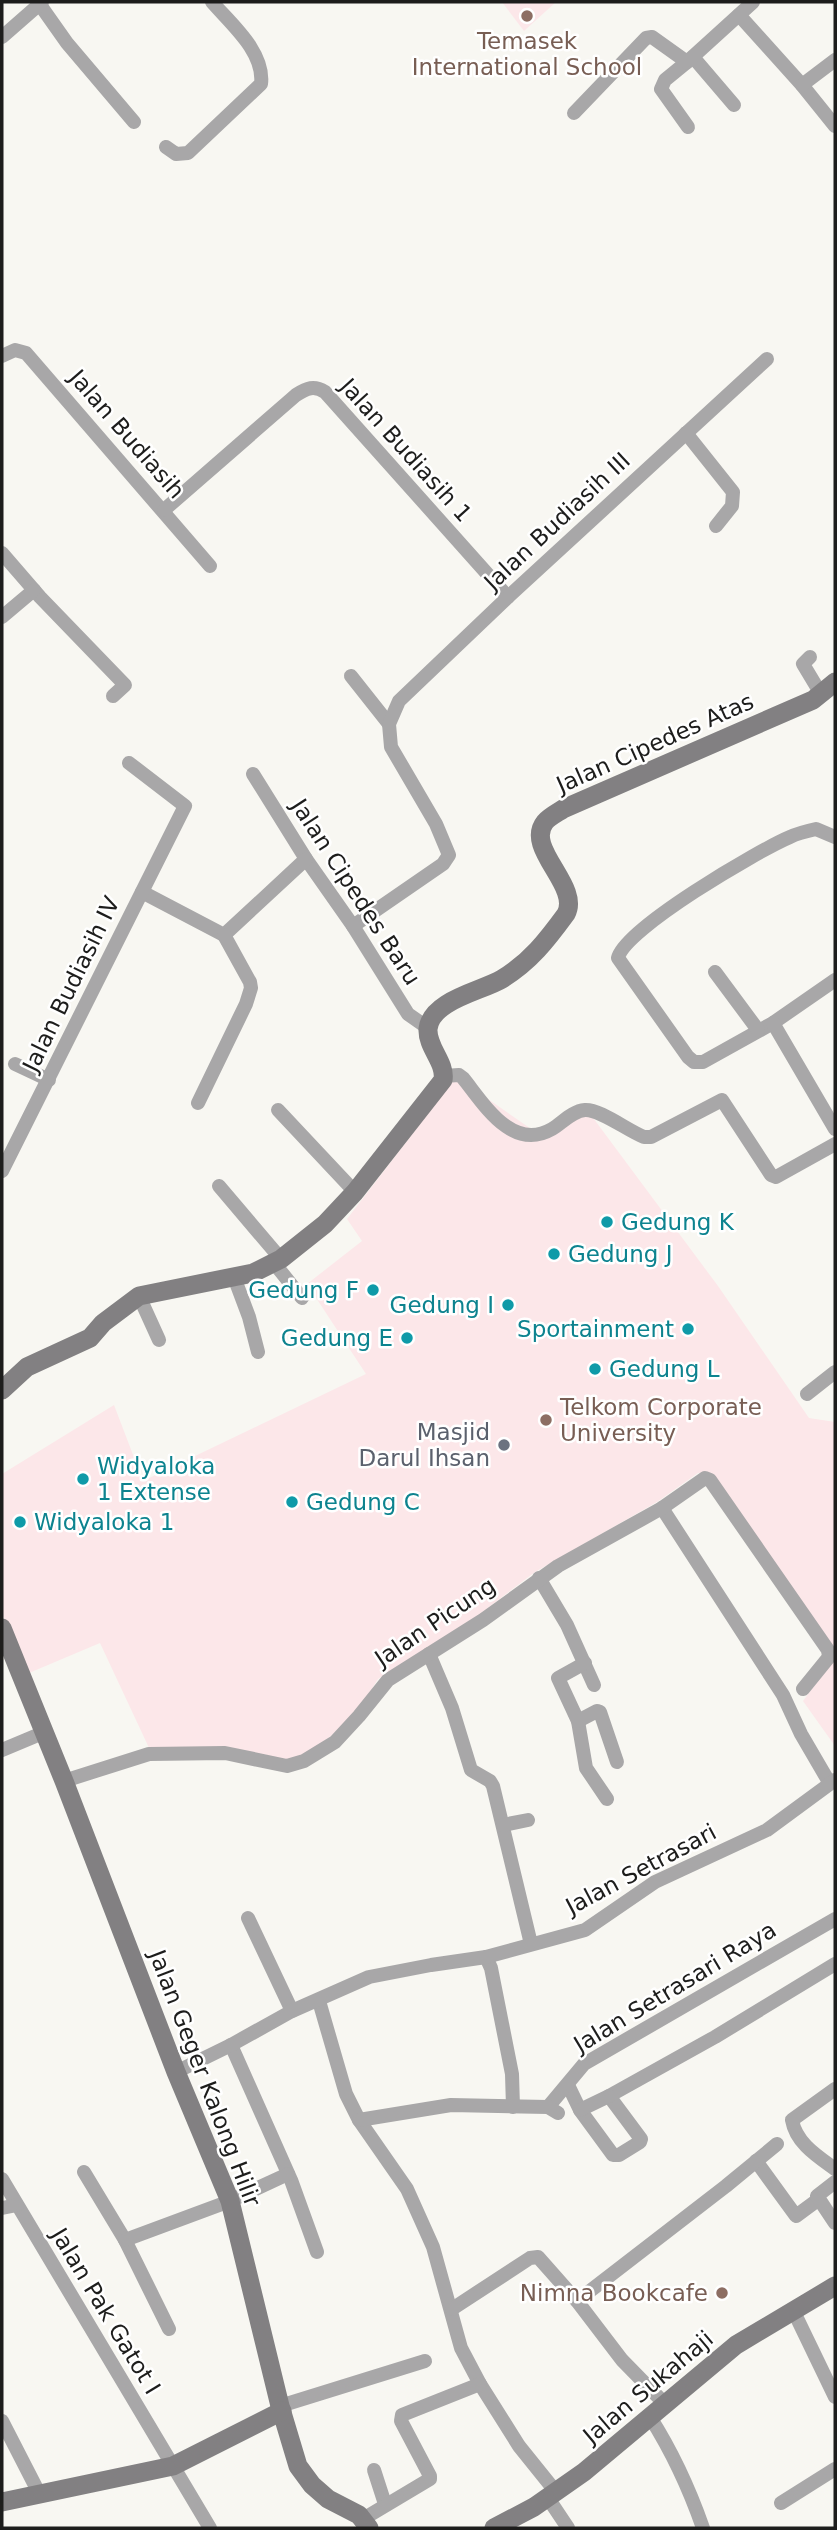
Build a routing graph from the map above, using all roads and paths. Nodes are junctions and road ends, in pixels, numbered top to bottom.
1 (40, 2) edge
2 (212, 2) edge
3 (753, 2) edge
4 (739, 15) junction
5 (2, 37) edge
6 (690, 59) junction
7 (835, 60) edge
8 (802, 85) junction
9 (734, 104) dead end
10 (574, 113) dead end
11 (833, 119) edge
12 (134, 121) dead end
13 (688, 127) dead end
14 (166, 147) dead end
15 (2, 356) edge
16 (767, 359) dead end
17 (686, 433) junction
18 (164, 510) junction
19 (716, 526) dead end
20 (2, 554) edge
21 (210, 566) dead end
22 (34, 590) junction
23 (508, 597) junction
24 (2, 617) edge
25 (810, 657) dead end
26 (351, 676) dead end
27 (828, 688) edge
28 (113, 696) dead end
29 (389, 724) junction
30 (129, 763) dead end
31 (253, 774) dead end
32 (835, 837) edge
33 (306, 859) junction
34 (142, 892) junction
35 (353, 926) junction
36 (223, 935) junction
37 (715, 972) dead end
38 (835, 980) edge
39 (773, 1023) junction
40 (428, 1028) junction
41 (758, 1030) junction
42 (15, 1064) dead end
43 (444, 1076) junction
44 (49, 1080) junction
45 (198, 1103) dead end
46 (278, 1110) dead end
47 (835, 1129) edge
48 (835, 1144) edge
49 (2, 1171) edge
50 (219, 1186) dead end
51 (355, 1192) junction
52 (277, 1261) junction
53 (234, 1277) junction
54 (139, 1296) junction
55 (302, 1298) dead end
56 (159, 1340) dead end
57 (258, 1352) dead end
58 (835, 1373) edge
59 (2, 1390) edge
60 (807, 1394) dead end
61 (662, 1508) junction
62 (539, 1578) junction
63 (2, 1628) edge
64 (429, 1654) junction
65 (585, 1663) junction
66 (594, 1685) dead end
67 (803, 1689) dead end
68 (578, 1721) junction
69 (45, 1732) junction
70 (2, 1750) edge
71 (617, 1762) dead end
72 (64, 1781) junction
73 (832, 1781) edge
74 (607, 1799) dead end
75 (528, 1820) dead end
76 (503, 1825) junction
77 (248, 1919) dead end
78 (835, 1919) edge
79 (531, 1944) junction
80 (486, 1957) junction
81 (835, 1964) edge
82 (319, 2001) junction
83 (292, 2011) junction
84 (231, 2045) junction
85 (176, 2072) junction
86 (568, 2085) junction
87 (835, 2089) edge
88 (609, 2096) junction
89 (513, 2106) junction
90 (580, 2110) junction
91 (359, 2120) junction
92 (777, 2144) dead end
93 (756, 2161) junction
94 (835, 2169) edge
95 (84, 2172) dead end
96 (288, 2174) junction
97 (2, 2179) edge
98 (835, 2182) edge
99 (818, 2197) junction
100 (230, 2201) junction
101 (17, 2205) junction
102 (2, 2208) edge
103 (835, 2223) edge
104 (125, 2241) junction
105 (317, 2252) dead end
106 (835, 2286) edge
107 (577, 2301) junction
108 (452, 2309) junction
109 (794, 2312) junction
110 (169, 2329) dead end
111 (425, 2361) dead end
112 (480, 2384) junction
113 (835, 2397) edge
114 (281, 2408) junction
115 (658, 2411) junction
116 (2, 2421) edge
117 (173, 2466) junction
118 (835, 2469) edge
119 (374, 2470) dead end
120 (40, 2495) junction
121 (552, 2495) junction
122 (2, 2502) edge
123 (781, 2503) dead end
124 (385, 2504) junction
125 (366, 2524) edge
126 (210, 2528) edge
127 (494, 2528) edge
128 (568, 2528) edge
129 (703, 2528) edge

1 - 5 street
1 - 12 street
2 - 14 street
3 - 4 street
4 - 6 street
4 - 8 street
6 - 9 street
6 - 10 street
6 - 13 street
7 - 8 street
8 - 11 street
15 - 18 street, Jalan Budiasih
16 - 17 street, Jalan Budiasih III
17 - 19 street
17 - 23 street, Jalan Budiasih III
18 - 21 street, Jalan Budiasih
18 - 23 street, Jalan Budiasih 1
20 - 22 street
22 - 24 street
22 - 28 street
23 - 29 street, Jalan Budiasih III
25 - 27 street
26 - 29 street
27 - 40 street, Jalan Cipedes Atas
29 - 35 street
30 - 34 street, Jalan Budiasih IV
31 - 33 street, Jalan Cipedes Baru
32 - 41 street
33 - 35 street, Jalan Cipedes Baru
33 - 36 street
34 - 36 street, Jalan Budiasih IV
34 - 44 street, Jalan Budiasih IV
35 - 40 street, Jalan Cipedes Baru
36 - 45 street
37 - 41 street
38 - 39 street
39 - 41 street
39 - 47 street
40 - 43 street
42 - 44 street
43 - 48 street
43 - 51 street
44 - 49 street, Jalan Budiasih IV
46 - 51 street
50 - 52 street
51 - 52 street
52 - 53 street
52 - 55 street
53 - 54 street
53 - 57 street
54 - 56 street
54 - 59 street
58 - 60 street
61 - 62 street, Jalan Picung
61 - 67 street, Jalan Picung
61 - 73 street
62 - 64 street, Jalan Picung
62 - 65 street
63 - 69 street, Jalan Geger Kalong Hilir
64 - 72 street, Jalan Picung
64 - 76 street
65 - 66 street
65 - 68 street
68 - 71 street
68 - 74 street
69 - 70 street
69 - 72 street, Jalan Geger Kalong Hilir
72 - 85 street, Jalan Geger Kalong Hilir
73 - 79 street, Jalan Setrasari
75 - 76 street
76 - 79 street
77 - 83 street
78 - 86 street, Jalan Setrasari Raya
79 - 80 street, Jalan Setrasari
80 - 82 street, Jalan Setrasari
80 - 89 street
81 - 88 street
82 - 83 street, Jalan Setrasari
82 - 91 street
83 - 84 street, Jalan Setrasari
84 - 85 street, Jalan Setrasari
84 - 96 street
85 - 100 street, Jalan Geger Kalong Hilir
86 - 89 street, Jalan Setrasari Raya
86 - 90 street
87 - 94 street
88 - 90 street
88 - 90 street
89 - 91 street, Jalan Setrasari Raya
91 - 108 street
92 - 93 street
93 - 99 street
93 - 107 street
95 - 104 street
96 - 100 street
96 - 105 street
97 - 101 street, Jalan Pak Gatot I
98 - 99 street
99 - 103 street
100 - 104 street
100 - 114 street, Jalan Geger Kalong Hilir
101 - 102 street
101 - 117 street, Jalan Pak Gatot I
104 - 110 street
106 - 109 street, Jalan Sukahaji
107 - 108 street
107 - 115 street
108 - 112 street
109 - 113 street
109 - 115 street, Jalan Sukahaji
111 - 114 street
112 - 121 street
112 - 124 street
114 - 117 street
114 - 125 street, Jalan Geger Kalong Hilir
115 - 121 street, Jalan Sukahaji
115 - 129 street
116 - 120 street
117 - 120 street
117 - 126 street, Jalan Pak Gatot I
118 - 123 street
119 - 124 street
120 - 122 street
121 - 127 street, Jalan Sukahaji
121 - 128 street
124 - 125 street

